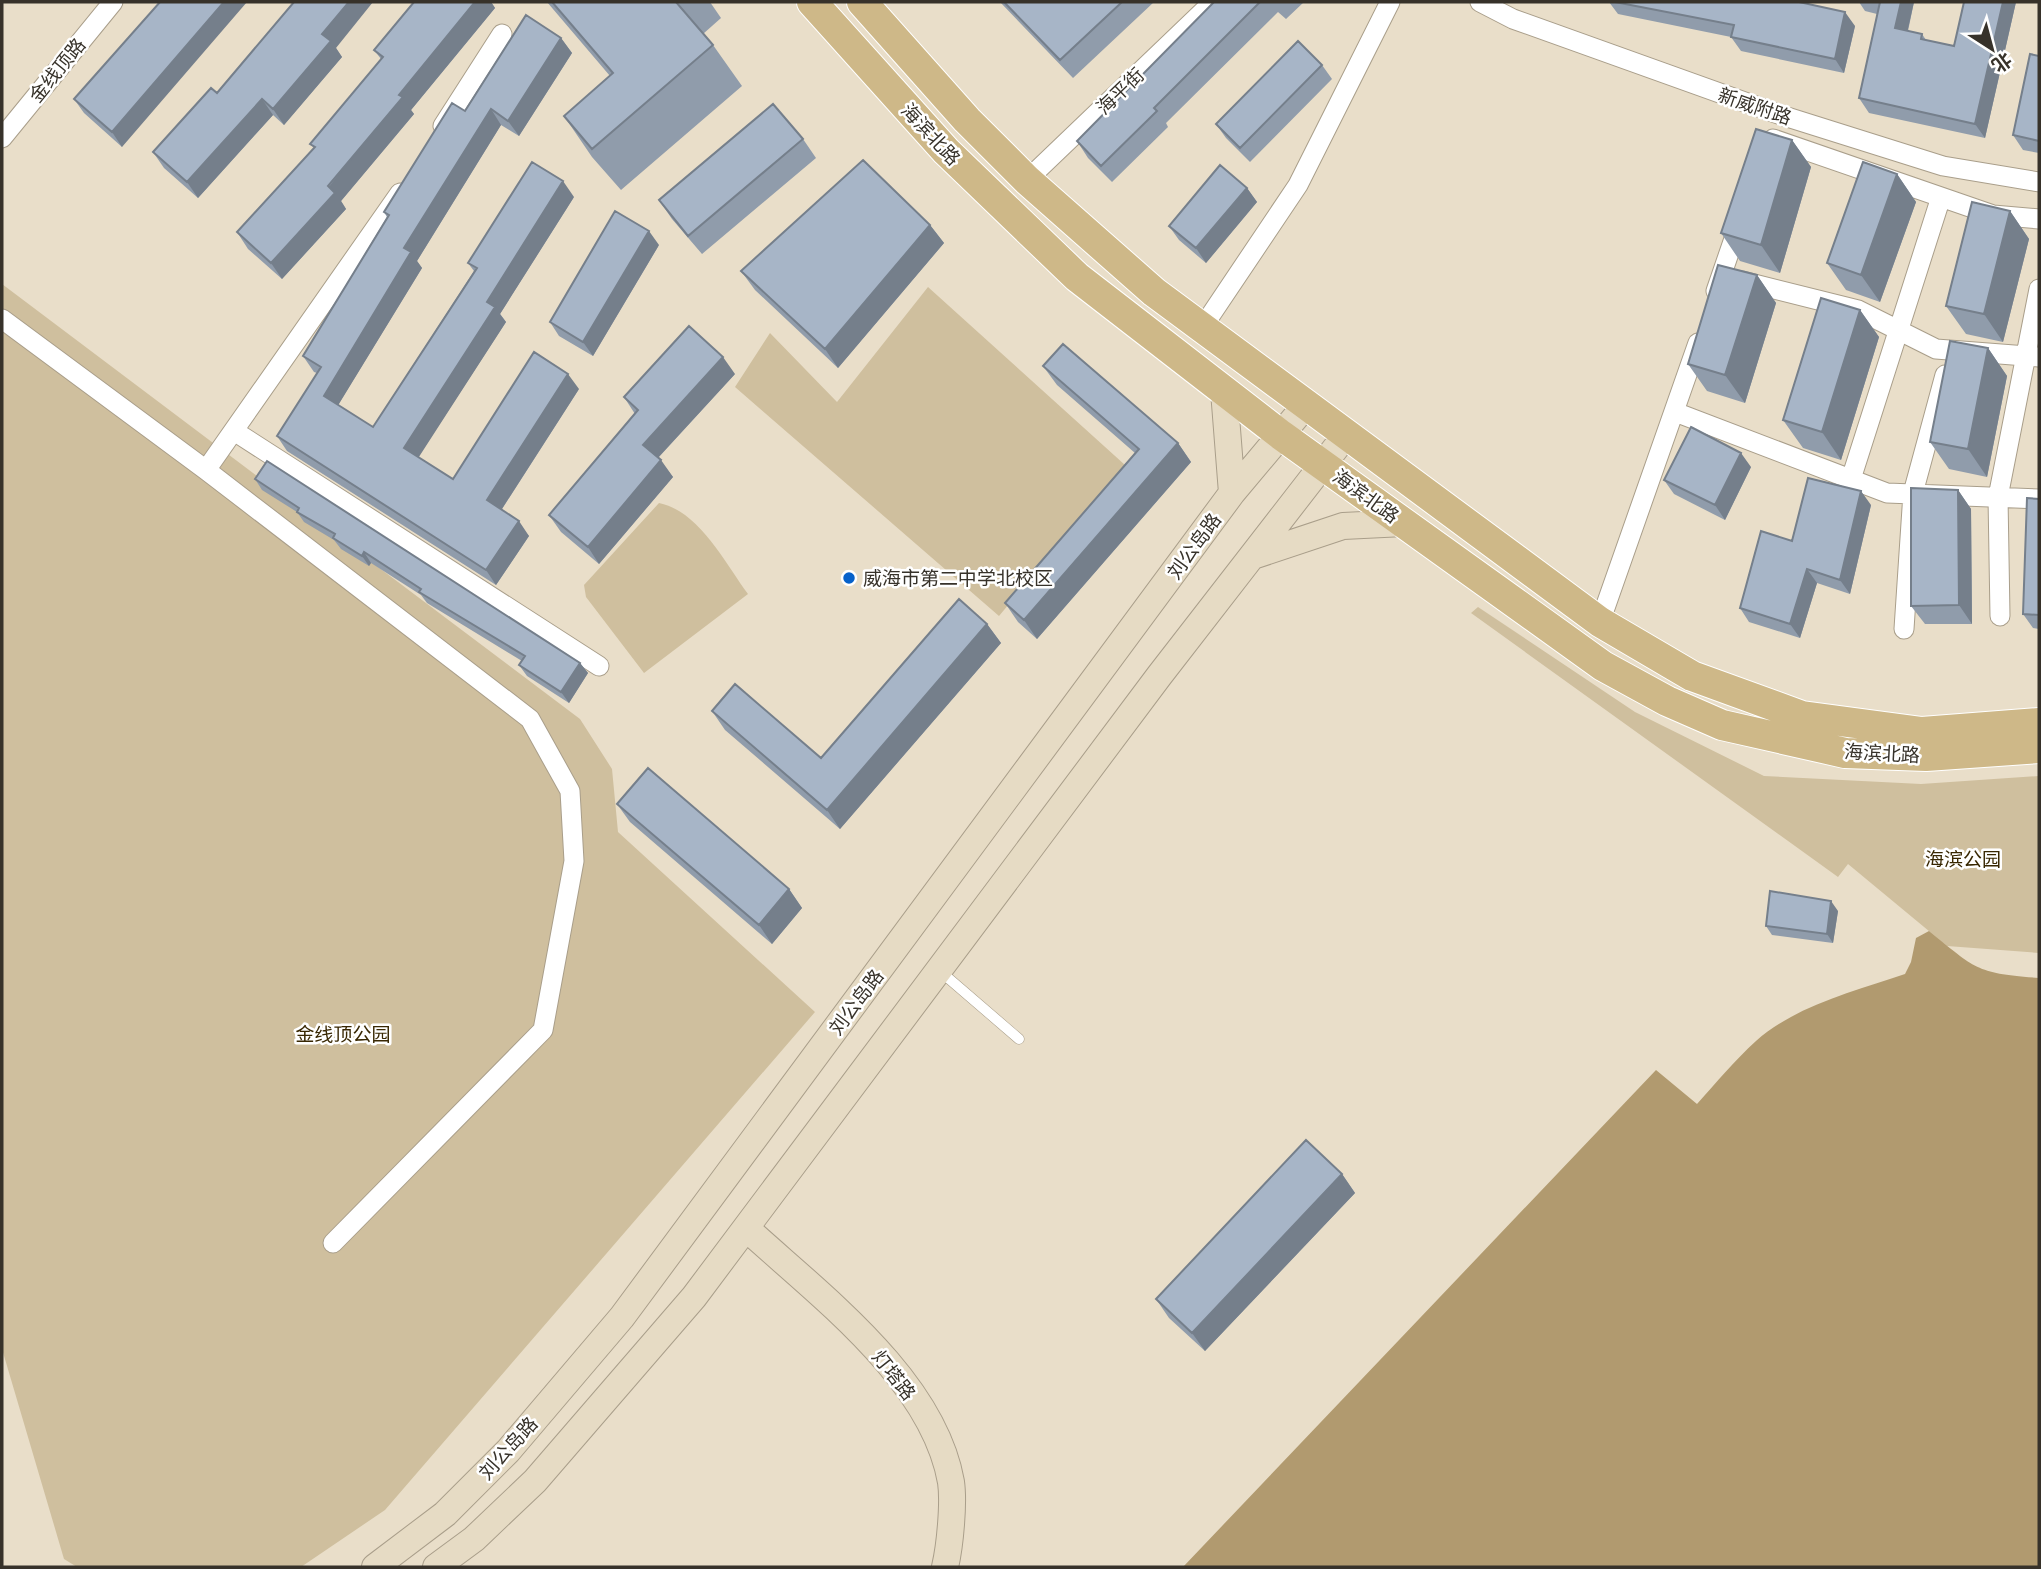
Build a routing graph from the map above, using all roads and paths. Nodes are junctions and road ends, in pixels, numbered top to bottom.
1 (113, 2) edge
2 (812, 2) edge
3 (862, 2) edge
4 (1213, 2) edge
5 (1390, 2) edge
6 (1480, 2) edge
7 (502, 34) dead end
8 (1775, 113) junction
9 (2, 138) edge
10 (435, 139) edge
11 (413, 173) edge
12 (1027, 180) junction
13 (2039, 182) edge
14 (1941, 197) junction
15 (1747, 201) edge
16 (2039, 219) edge
17 (1721, 276) junction
18 (2039, 289) edge
19 (2, 319) edge
20 (1202, 328) junction
21 (1899, 330) junction
22 (1952, 350) junction
23 (2034, 356) edge
24 (1224, 391) junction
25 (1305, 406) junction
26 (1675, 412) junction
27 (234, 431) junction
28 (1281, 435) junction
29 (1345, 436) junction
30 (1323, 465) junction
31 (206, 470) junction
32 (1851, 479) junction
33 (1232, 493) junction
34 (1913, 494) junction
35 (1998, 497) junction
36 (2039, 499) edge
37 (1404, 523) junction
38 (1251, 556) junction
39 (2000, 616) dead end
40 (1600, 622) junction
41 (1903, 629) dead end
42 (599, 666) dead end
43 (2039, 723) edge
44 (2039, 748) edge
45 (940, 971) junction
46 (1019, 1039) dead end
47 (746, 1228) junction
48 (333, 1243) dead end
49 (375, 1567) edge
50 (436, 1567) edge
51 (945, 1567) edge

1 - 9 street, 金线顶路
2 - 24 main road, 海滨北路
3 - 12 main road, 海滨北路
4 - 12 street, 海平街
5 - 20 street
6 - 8 street, 新威附路
7 - 10 street
8 - 13 street, 新威附路
8 - 14 street
11 - 27 street
12 - 20 main road, 海滨北路
14 - 16 street
14 - 21 street
15 - 17 street
17 - 21 street
17 - 26 street
18 - 23 street
19 - 31 street
20 - 25 main road, 海滨北路
21 - 22 street
21 - 32 street
22 - 23 street
22 - 34 street
23 - 35 street
24 - 28 main road, 海滨北路
24 - 33 main road
25 - 28 main road, 刘公岛路
25 - 29 main road, 海滨北路
26 - 32 street
26 - 40 street
27 - 31 street
27 - 42 street
28 - 30 main road, 海滨北路
28 - 33 main road, 刘公岛路
29 - 30 main road, 刘公岛路
29 - 40 main road, 海滨北路
30 - 37 main road, 海滨北路
30 - 38 main road, 刘公岛路
31 - 48 street
32 - 34 street
33 - 49 main road, 刘公岛路
34 - 35 street
34 - 41 street
35 - 36 street
35 - 39 street
37 - 38 main road
37 - 44 main road, 海滨北路
38 - 45 main road, 刘公岛路
40 - 43 main road, 海滨北路
45 - 46 lane
45 - 47 main road, 刘公岛路
47 - 50 main road, 刘公岛路
47 - 51 main road, 灯塔路

